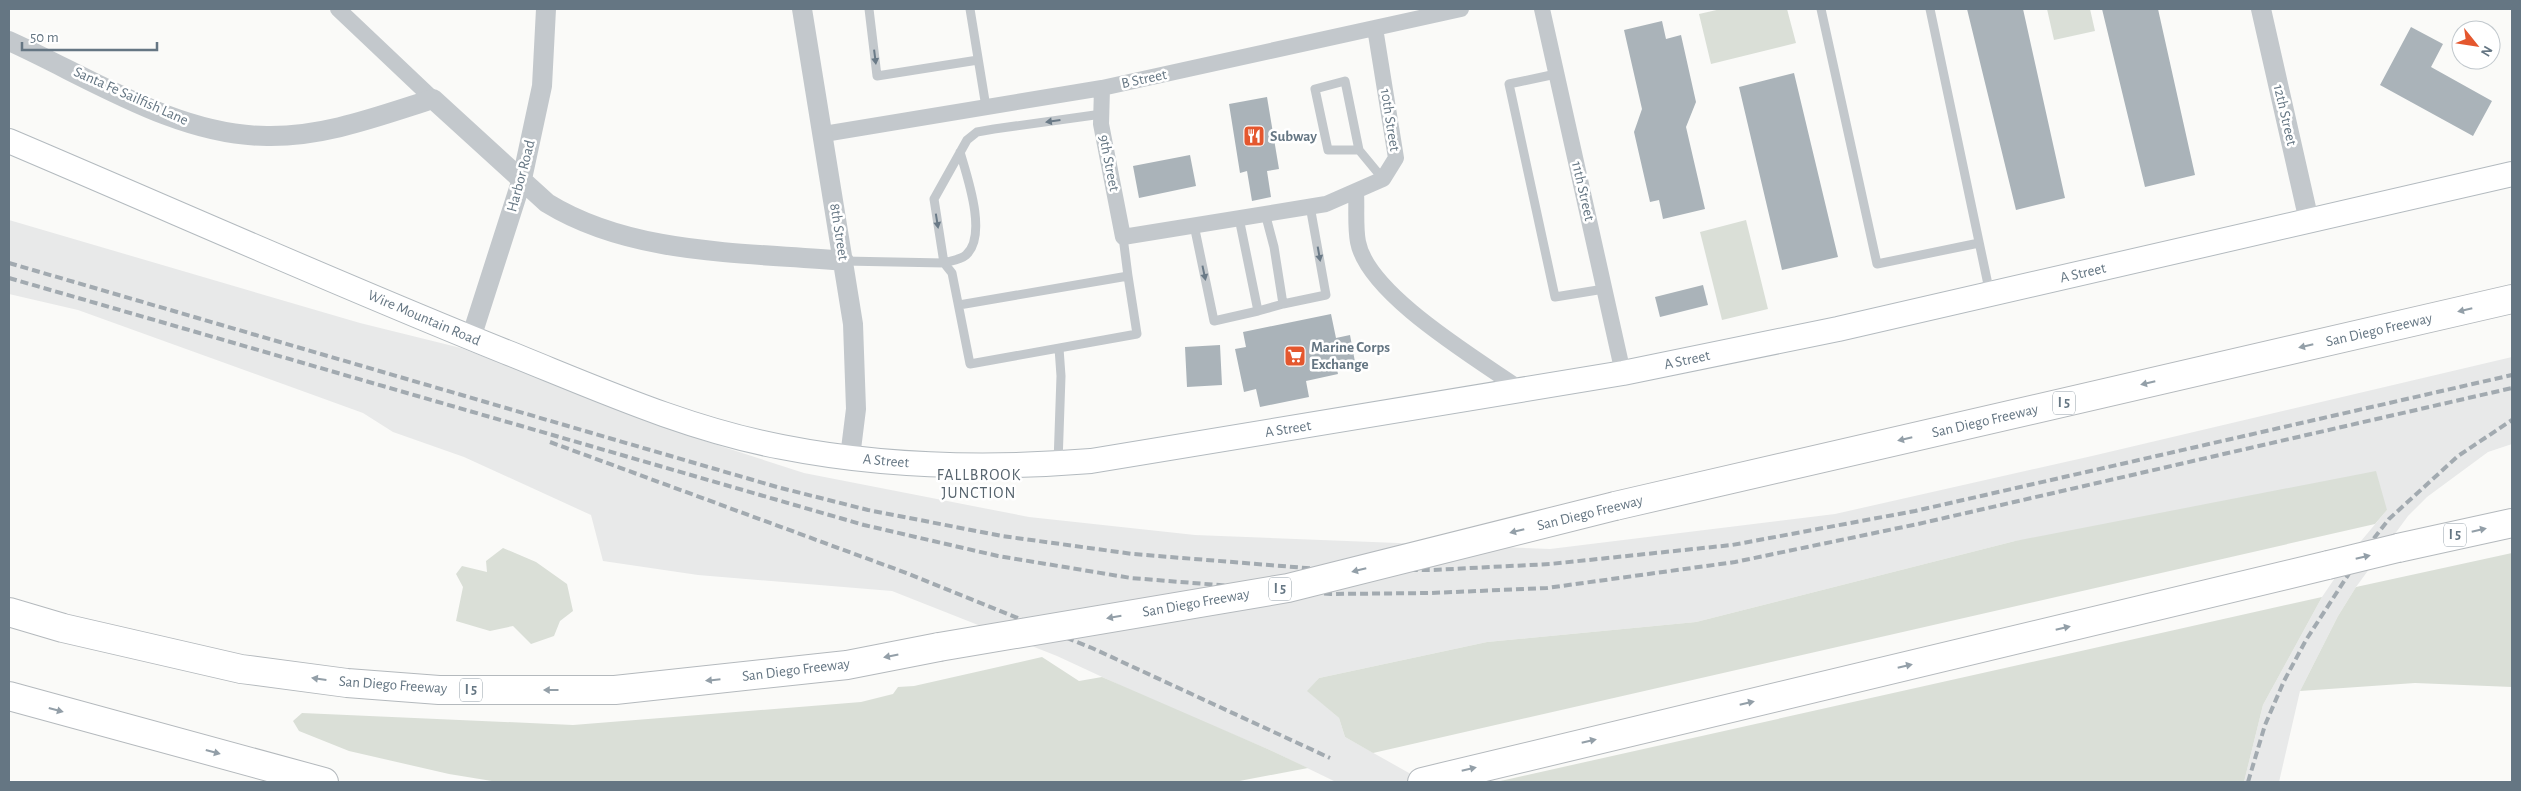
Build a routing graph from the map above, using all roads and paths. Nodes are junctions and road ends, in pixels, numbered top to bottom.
1 (338, 9) edge
2 (546, 9) edge
3 (802, 9) edge
4 (869, 9) edge
5 (970, 9) edge
6 (1461, 9) edge
7 (1542, 9) edge
8 (1821, 9) edge
9 (1930, 9) edge
10 (2261, 9) edge
11 (1375, 28) junction
12 (9, 41) edge
13 (978, 60) junction
14 (1556, 74) junction
15 (1102, 88) junction
16 (433, 99) junction
17 (986, 107) junction
18 (1102, 114) junction
19 (824, 134) junction
20 (9, 141) edge
21 (1358, 150) junction
22 (960, 152) junction
23 (2512, 174) edge
24 (522, 179) junction
25 (1383, 179) junction
26 (1356, 192) junction
27 (1310, 206) junction
28 (1265, 213) junction
29 (1239, 218) junction
30 (2309, 221) junction
31 (1194, 225) junction
32 (1123, 237) junction
33 (1979, 243) junction
34 (844, 260) junction
35 (944, 263) junction
36 (1128, 276) junction
37 (1604, 289) junction
38 (1990, 294) junction
39 (2512, 299) edge
40 (1283, 304) junction
41 (959, 305) junction
42 (1258, 311) junction
43 (471, 338) junction
44 (1059, 348) junction
45 (1623, 374) junction
46 (1522, 391) junction
47 (850, 457) junction
48 (1058, 464) junction
49 (2512, 523) edge
50 (9, 612) edge
51 (9, 696) edge
52 (324, 782) edge
53 (1422, 782) edge

1 - 16 street
2 - 24 street, Harbor Road
3 - 19 street, 8th Street
4 -> 13 lane
5 - 13 lane
6 - 11 street, B Street
7 - 14 street, 11th Street
8 - 33 lane
9 - 33 lane
10 - 30 street, 12th Street
11 - 15 street, B Street
11 - 25 street, 10th Street
12 - 16 street, Santa Fe Sailfish Lane
13 - 17 lane
14 - 37 street, 11th Street
14 - 37 lane
15 - 17 street, B Street
15 - 18 street, 9th Street
16 - 24 street
17 - 19 street, B Street
18 -> 22 lane
18 - 32 street, 9th Street
19 - 34 street, 8th Street
20 - 43 main road, Wire Mountain Road
21 - 21 lane
21 - 25 lane
22 -> 35 lane
22 - 35 lane
23 - 30 main road, A Street
24 - 34 street
24 - 43 street, Harbor Road
25 - 26 street
26 - 27 street
26 - 46 street
27 - 28 street
27 -> 40 lane
28 - 29 street
28 - 40 lane
29 - 31 street
29 - 42 lane
30 - 38 main road, A Street
31 - 32 street
31 -> 42 lane
32 - 36 lane
33 - 38 lane
34 - 35 lane
34 - 47 street, 8th Street
35 - 41 lane
36 - 41 lane
36 - 44 lane
37 - 45 street, 11th Street
38 - 45 main road, A Street
39 -> 50 highway, San Diego Freeway / I 5, bridge
40 - 42 lane
41 - 44 lane
43 - 47 main road, Wire Mountain Road
44 - 48 lane
45 - 46 main road, A Street
46 - 48 main road, A Street
47 - 48 main road, A Street
53 -> 49 highway, I 5, bridge
51 -> 52 highway

